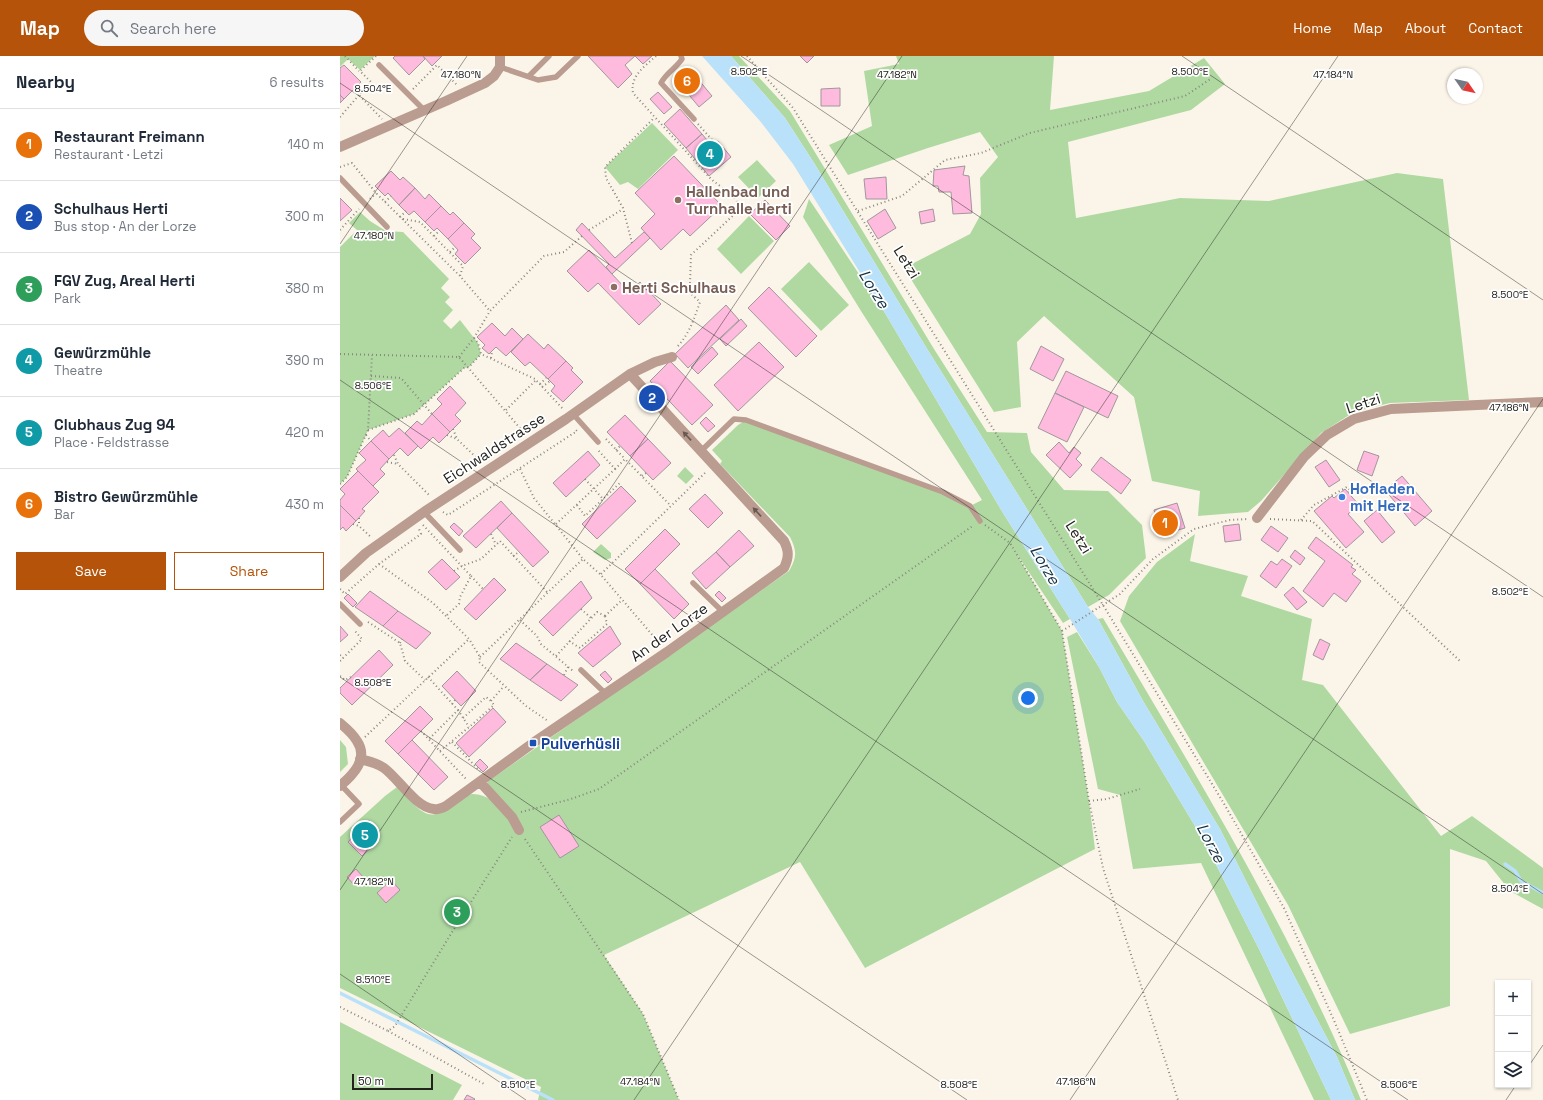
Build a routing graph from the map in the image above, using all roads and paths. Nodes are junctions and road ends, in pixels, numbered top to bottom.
1 (345, 56) edge
2 (376, 56) edge
3 (500, 56) edge
4 (549, 56) edge
5 (578, 56) edge
6 (656, 56) edge
7 (681, 56) edge
8 (747, 56) edge
9 (379, 65) dead end
10 (500, 67) junction
11 (360, 71) junction
12 (529, 76) junction
13 (1212, 78) dead end
14 (457, 85) dead end
15 (408, 94) junction
16 (359, 95) junction
17 (424, 110) junction
18 (340, 117) edge
19 (654, 118) junction
20 (694, 119) joint
21 (383, 120) dead end
22 (713, 141) dead end
23 (340, 147) edge
24 (340, 167) edge
25 (340, 178) edge
26 (376, 193) junction
27 (391, 196) dead end
28 (370, 200) dead end
29 (385, 202) junction
30 (361, 207) dead end
31 (623, 208) junction
32 (406, 211) dead end
33 (858, 211) junction
34 (401, 218) junction
35 (387, 227) dead end
36 (340, 230) edge
37 (589, 230) dead end
38 (440, 231) dead end
39 (434, 236) junction
40 (582, 236) dead end
41 (632, 243) dead end
42 (455, 247) dead end
43 (450, 252) junction
44 (460, 276) junction
45 (490, 311) junction
46 (474, 338) junction
47 (492, 351) dead end
48 (340, 354) edge
49 (481, 354) junction
50 (372, 355) junction
51 (459, 357) junction
52 (670, 357) joint
53 (491, 358) junction
54 (468, 367) junction
55 (630, 374) junction
56 (371, 376) junction
57 (546, 378) dead end
58 (536, 380) junction
59 (550, 381) dead end
60 (540, 384) junction
61 (542, 387) junction
62 (1543, 402) edge
63 (424, 404) junction
64 (506, 410) junction
65 (432, 414) dead end
66 (569, 415) junction
67 (577, 426) dead end
68 (453, 429) dead end
69 (368, 430) junction
70 (582, 432) dead end
71 (366, 435) junction
72 (447, 435) dead end
73 (528, 437) dead end
74 (457, 439) junction
75 (371, 441) dead end
76 (597, 445) joint
77 (620, 446) dead end
78 (616, 450) dead end
79 (701, 451) junction
80 (394, 455) dead end
81 (387, 462) dead end
82 (398, 464) junction
83 (713, 465) junction
84 (484, 466) dead end
85 (520, 469) junction
86 (615, 469) junction
87 (646, 473) dead end
88 (642, 476) junction
89 (585, 479) dead end
90 (621, 482) dead end
91 (340, 484) edge
92 (593, 489) junction
93 (1348, 492) dead end
94 (603, 499) junction
95 (433, 500) dead end
96 (577, 504) junction
97 (671, 506) junction
98 (427, 515) junction
99 (359, 518) dead end
100 (1257, 518) junction
101 (1301, 520) junction
102 (980, 521) junction
103 (353, 524) dead end
104 (422, 524) junction
105 (556, 524) junction
106 (359, 526) junction
107 (491, 534) dead end
108 (374, 540) dead end
109 (496, 545) junction
110 (460, 550) dead end
111 (519, 552) dead end
112 (513, 556) junction
113 (584, 559) junction
114 (379, 564) junction
115 (462, 566) junction
116 (454, 571) dead end
117 (601, 575) junction
118 (471, 576) junction
119 (340, 577) edge
120 (693, 583) dead end
121 (340, 589) edge
122 (483, 589) dead end
123 (548, 593) junction
124 (622, 599) junction
125 (340, 604) edge
126 (1103, 605) junction
127 (581, 609) dead end
128 (723, 612) junction
129 (446, 616) junction
130 (605, 616) junction
131 (591, 618) junction
132 (520, 619) junction
133 (366, 621) dead end
134 (360, 624) dead end
135 (353, 629) dead end
136 (1062, 631) junction
137 (402, 639) dead end
138 (469, 639) junction
139 (570, 641) junction
140 (400, 643) junction
141 (667, 652) junction
142 (340, 655) edge
143 (556, 656) junction
144 (480, 657) junction
145 (343, 658) junction
146 (340, 661) edge
147 (1461, 662) dead end
148 (568, 667) junction
149 (581, 670) dead end
150 (574, 672) dead end
151 (564, 675) dead end
152 (340, 676) edge
153 (353, 676) dead end
154 (428, 677) junction
155 (425, 680) junction
156 (504, 686) junction
157 (606, 694) junction
158 (456, 700) dead end
159 (491, 701) junction
160 (452, 704) junction
161 (458, 710) junction
162 (463, 718) junction
163 (340, 723) edge
164 (469, 727) junction
165 (558, 728) junction
166 (421, 731) dead end
167 (429, 739) junction
168 (358, 742) junction
169 (452, 742) junction
170 (440, 751) junction
171 (360, 759) junction
172 (480, 782) junction
173 (340, 786) edge
174 (1140, 789) dead end
175 (1089, 800) junction
176 (512, 817) junction
177 (340, 822) edge
178 (519, 830) junction
179 (340, 1007) edge
180 (388, 1031) junction
181 (484, 1084) dead end
182 (679, 1100) edge
183 (1178, 1100) edge
184 (1367, 1100) edge

1 - 11 path
2 - 11 path
3 - 10 street
4 - 12 lane
5 - 12 lane
6 - 19 path
7 - 20 lane
8 - 33 path, Letzi
9 - 15 lane
10 - 12 lane
10 - 17 street
11 - 16 path
13 - 33 path
14 - 15 path
15 - 17 lane
16 - 18 path
16 - 21 path
17 - 23 street
19 - 31 path
19 - 52 path
20 - 22 path
24 - 26 path
25 - 35 lane
26 - 28 path
26 - 29 path
27 - 29 path
29 - 34 path
30 - 36 path
31 - 37 path
31 - 41 path
32 - 34 path
33 - 126 path, Letzi
34 - 39 path
34 - 44 path
38 - 39 path
39 - 43 path
40 - 45 path
42 - 43 path
43 - 44 path
44 - 45 path
45 - 46 path
46 - 49 path
46 - 51 path
47 - 53 path
48 - 50 path
49 - 53 path
49 - 54 path
50 - 51 path
50 - 56 path
51 - 54 path
52 - 55 street, Eichwaldstrasse
53 - 58 path
54 - 63 path
54 - 64 path
55 - 66 street, Eichwaldstrasse
79 -> 55 street, An der Lorze
56 - 63 path
56 - 69 path
57 - 60 path
58 - 60 path
58 - 64 path
59 - 61 path
60 - 61 path
61 - 66 path
62 - 100 street, Letzi
63 - 65 path
63 - 69 path
64 - 73 path
66 - 76 lane
66 - 85 path
66 - 98 street, Eichwaldstrasse
67 - 70 path
68 - 74 path
69 - 71 path
71 - 75 path
71 - 91 path
72 - 74 path
74 - 84 path
76 - 86 path
77 - 78 path
79 - 83 street, An der Lorze
79 - 102 lane
80 - 82 path
81 - 82 path
82 - 95 path
83 - 97 path
128 -> 83 street, An der Lorze
85 - 98 path
85 - 105 path
86 - 88 path
86 - 92 path
87 - 88 path
88 - 97 path
89 - 92 path
90 - 94 path
92 - 94 path
92 - 96 path
93 - 101 path
94 - 96 path
96 - 105 path
97 - 117 path
98 - 104 path
98 - 110 lane
98 - 119 street, Eichwaldstrasse
99 - 106 path
100 - 101 path
100 - 126 path
101 - 147 path
102 - 136 path
102 - 176 path
103 - 106 path
104 - 114 path
104 - 115 path
105 - 113 path
106 - 108 path
107 - 109 path
109 - 112 path
109 - 115 path
111 - 112 path
112 - 123 path
113 - 117 path
113 - 123 path
114 - 121 path
114 - 129 path
115 - 116 path
115 - 118 path
117 - 124 path
118 - 122 path
118 - 129 path
120 - 128 lane
123 - 132 path
124 - 130 path
124 - 141 path
125 - 134 lane
126 - 136 path
126 - 184 path, Letzi
127 - 131 path
128 - 141 street, An der Lorze
129 - 138 path
130 - 131 path
130 - 139 path
131 - 139 path
132 - 143 path
132 - 144 path
133 - 140 path
135 - 145 path
136 - 175 path
137 - 140 path
138 - 144 path
138 - 154 path
139 - 143 path
140 - 155 path
141 - 157 street, An der Lorze
142 - 145 path
143 - 148 path
144 - 156 path
145 - 146 path
148 - 150 path
148 - 151 path
149 - 157 lane
152 - 153 path
154 - 155 path
154 - 160 path
155 - 168 path
156 - 159 path
156 - 165 path
157 - 165 street, An der Lorze
158 - 160 path
159 - 162 path
159 - 164 path
160 - 161 path
161 - 162 path
161 - 167 path
162 - 164 path
163 - 168 street
164 - 169 path
165 - 172 street, An der Lorze
166 - 167 path
167 - 170 path
168 - 171 street
169 - 170 path
169 - 172 path
170 - 172 path
171 - 172 street, An der Lorze
171 - 173 street
172 - 176 street
173 - 177 lane
174 - 175 path
175 - 183 path
176 - 178 street
178 - 180 path
178 - 182 path
179 - 180 path
180 - 181 path

